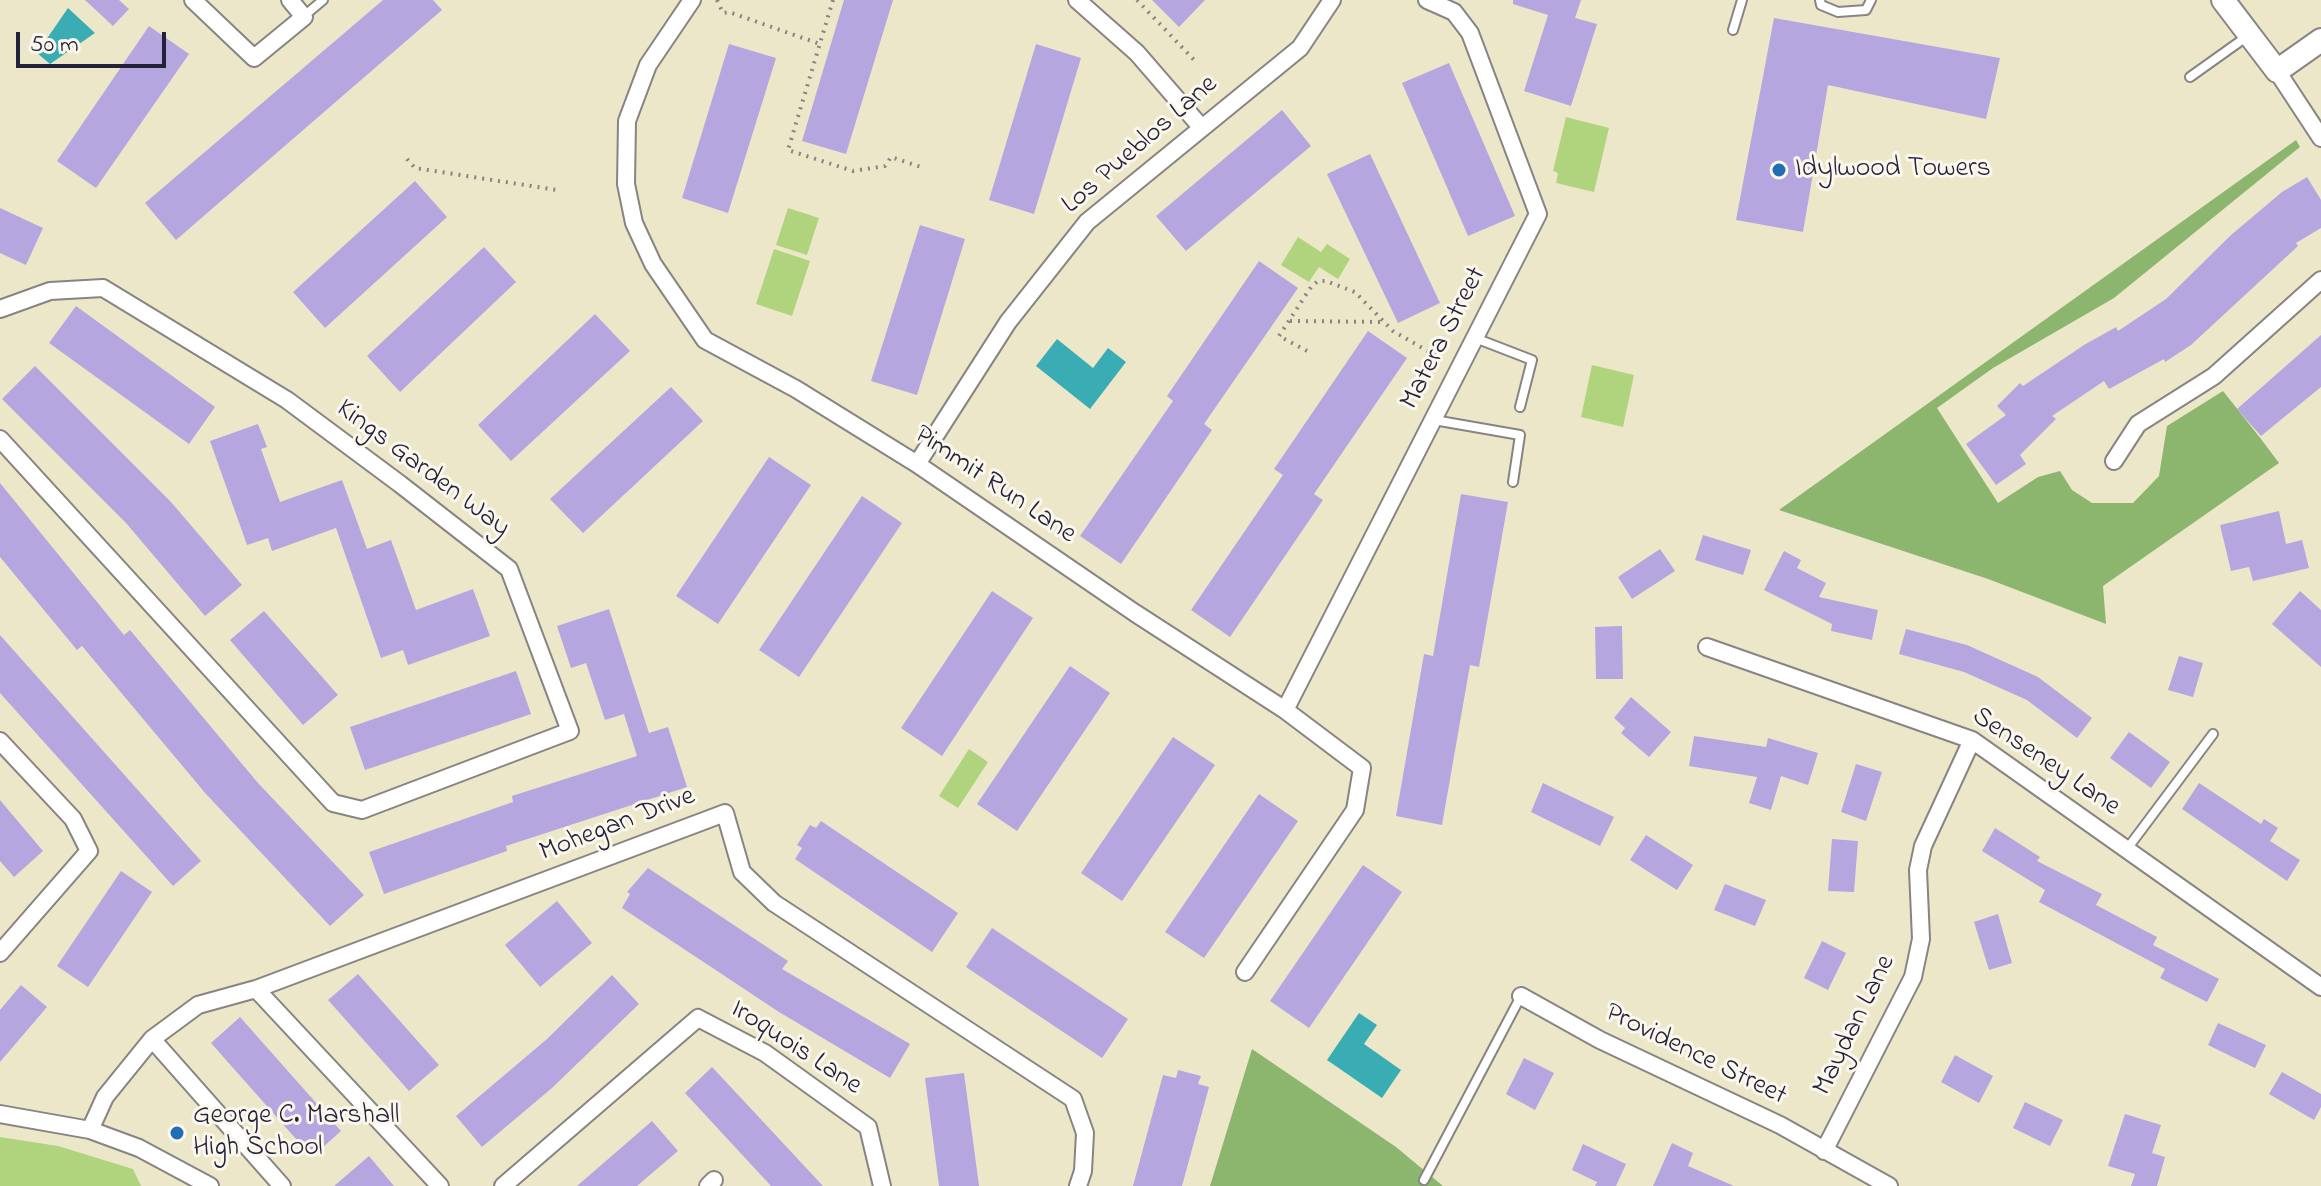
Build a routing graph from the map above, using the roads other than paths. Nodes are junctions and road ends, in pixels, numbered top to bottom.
1 (193, 0) edge
2 (290, 0) edge
3 (323, 0) edge
4 (692, 0) edge
5 (1077, 0) edge
6 (1332, 0) edge
7 (1427, 0) edge
8 (1742, 0) edge
9 (1820, 0) edge
10 (1871, 0) edge
11 (2223, 0) edge
12 (304, 17) junction
13 (1733, 30) dead end
14 (2249, 34) junction
15 (2321, 40) edge
16 (2277, 71) junction
17 (2190, 77) dead end
18 (1201, 127) junction
19 (2321, 138) edge
20 (2321, 280) edge
21 (0, 309) edge
22 (1475, 338) junction
23 (1520, 407) dead end
24 (1433, 420) junction
25 (0, 439) edge
26 (2114, 461) dead end
27 (917, 464) junction
28 (1513, 482) dead end
29 (1707, 647) dead end
30 (1285, 710) junction
31 (2213, 734) dead end
32 (1972, 740) junction
33 (0, 741) edge
34 (2127, 849) junction
35 (0, 953) edge
36 (1245, 972) dead end
37 (2321, 987) edge
38 (256, 989) junction
39 (1521, 996) joint
40 (152, 1039) junction
41 (0, 1114) edge
42 (90, 1130) junction
43 (1824, 1151) junction
44 (1424, 1180) dead end
45 (210, 1186) edge
46 (282, 1186) edge
47 (440, 1186) edge
48 (503, 1186) edge
49 (882, 1186) edge
50 (1078, 1186) edge
51 (1889, 1186) edge

1 - 12 street
2 - 12 street
3 - 12 lane
4 - 27 street, Pimmit Run Lane
5 - 18 street
6 - 18 street, Los Pueblos Lane
7 - 22 street, Matera Street
8 - 13 lane
9 - 10 lane
11 - 14 street
14 - 16 street
14 - 17 lane
15 - 16 street
16 - 19 street
18 - 27 street, Los Pueblos Lane
20 - 26 street
21 - 25 street, Kings Garden Way
22 - 23 lane
22 - 24 street, Matera Street
24 - 28 lane
24 - 30 street, Matera Street
27 - 30 street, Pimmit Run Lane
29 - 32 street, Senseney Lane
30 - 36 street, Pimmit Run Lane
31 - 34 lane
32 - 34 street, Senseney Lane
32 - 43 street, Maydan Lane
33 - 35 street
34 - 37 street, Senseney Lane
38 - 40 street, Mohegan Drive
38 - 47 street
38 - 50 street, Mohegan Drive
39 - 43 street, Providence Street
39 - 44 lane
40 - 42 street, Mohegan Drive
40 - 46 street
41 - 42 street
42 - 45 street
43 - 51 street, Providence Street
48 - 49 street, Iroquois Lane

